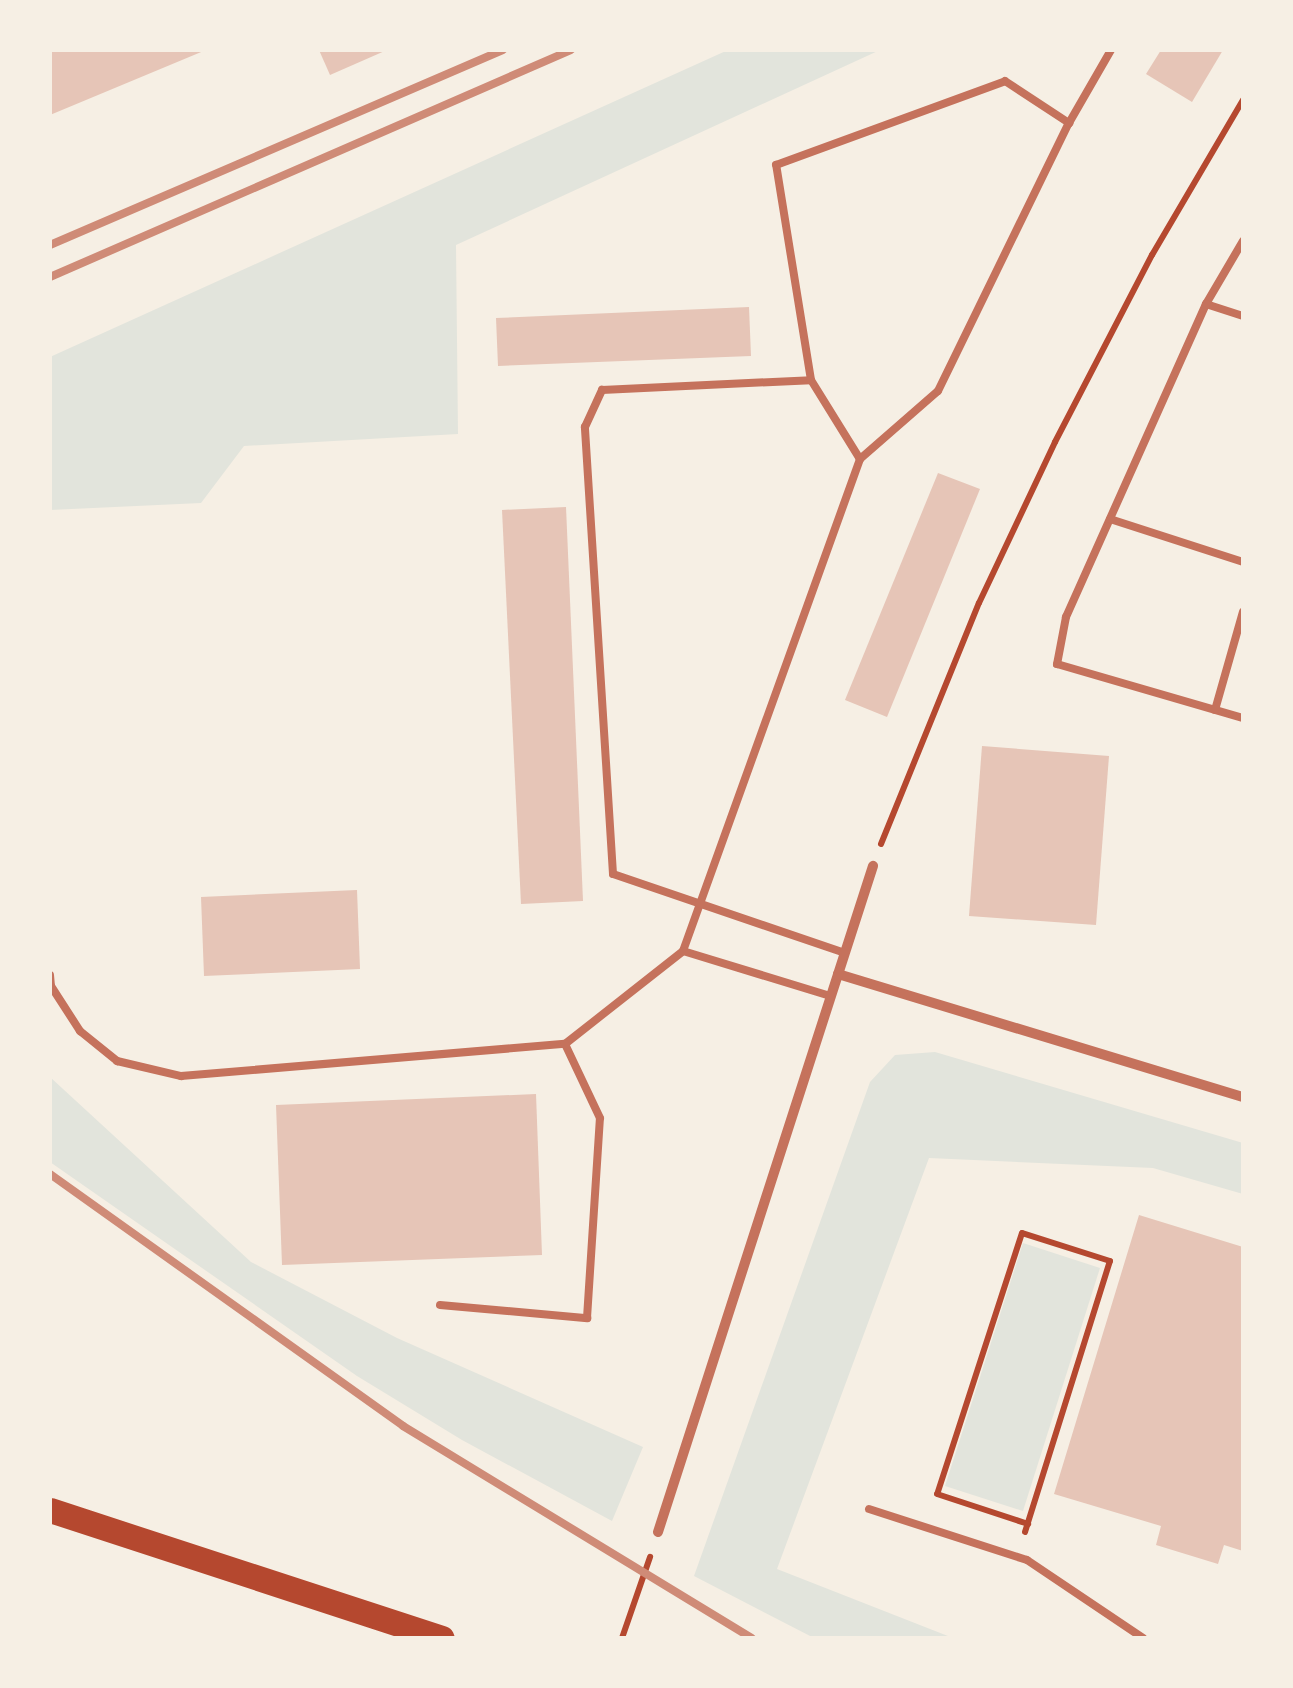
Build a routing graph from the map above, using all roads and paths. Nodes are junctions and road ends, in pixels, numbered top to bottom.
1 (1111, 50) edge
2 (1243, 100) edge
3 (1069, 123) junction
4 (1243, 241) edge
5 (1206, 304) junction
6 (1243, 316) edge
7 (811, 380) junction
8 (860, 459) junction
9 (1110, 519) junction
10 (1243, 562) edge
11 (1243, 612) edge
12 (1214, 710) junction
13 (1243, 718) edge
14 (873, 866) joint
15 (698, 903) junction
16 (683, 951) junction
17 (845, 952) junction
18 (838, 974) junction
19 (50, 975) edge
20 (830, 996) junction
21 (564, 1044) junction
22 (1243, 1097) edge
23 (440, 1305) dead end
24 (869, 1508) dead end
25 (50, 1510) edge
26 (1028, 1524) junction
27 (658, 1532) joint
28 (1018, 1557) junction
29 (442, 1638) edge
30 (622, 1638) edge
31 (1143, 1638) edge

1 - 3 lane
2 - 14 path
3 - 7 lane
3 - 8 lane
4 - 5 lane
5 - 6 lane
5 - 9 lane
7 - 8 lane
7 - 15 lane
8 - 15 lane
9 - 10 lane
9 - 12 lane
11 - 12 lane
12 - 13 lane
14 - 17 street
15 - 16 lane
15 - 17 lane
16 - 20 lane
16 - 21 lane
17 - 18 street
18 - 20 street
18 - 22 street
19 - 21 lane
20 - 27 street
21 - 23 lane
24 - 28 lane
25 - 29 main road
26 - 26 path
26 - 28 path
27 - 30 path
28 - 31 lane

